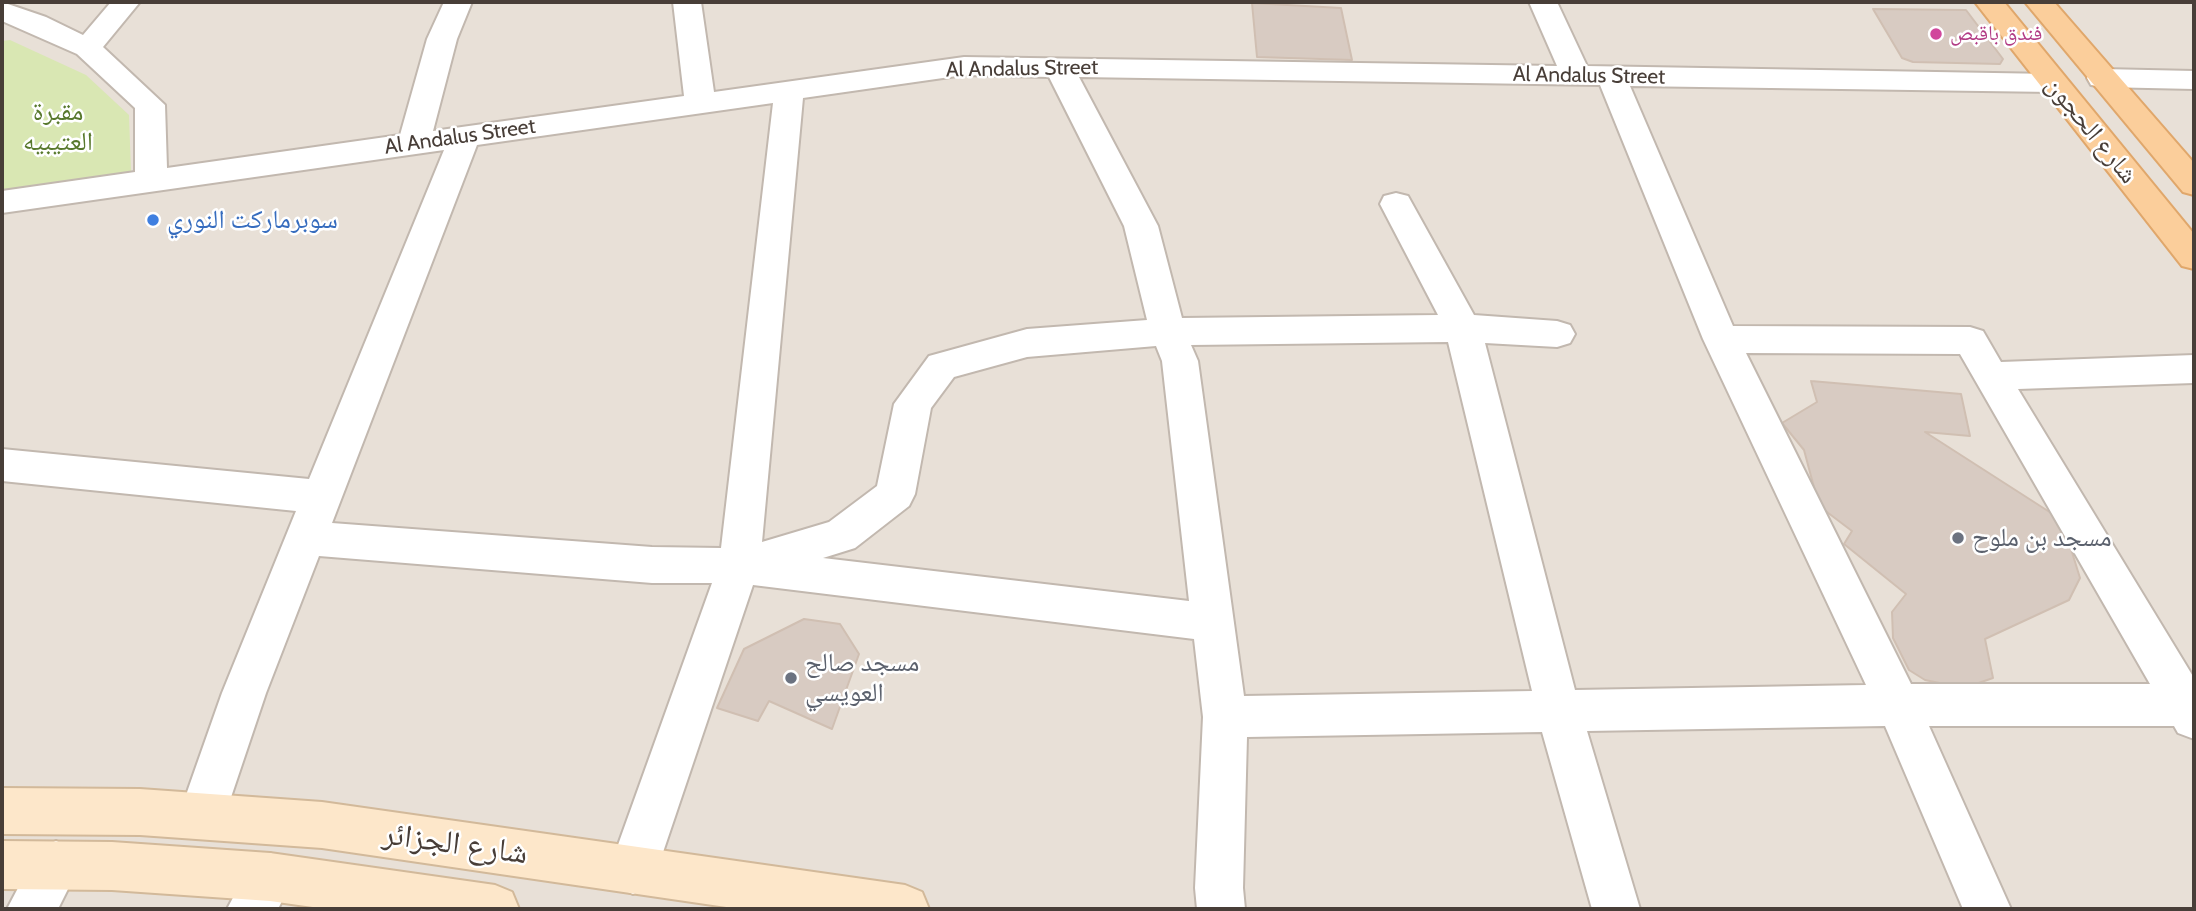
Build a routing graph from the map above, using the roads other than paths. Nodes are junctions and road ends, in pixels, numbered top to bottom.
1 (126, 2) edge
2 (458, 2) edge
3 (687, 2) edge
4 (1544, 2) edge
5 (1989, 2) edge
6 (2039, 2) edge
7 (2, 11) edge
8 (87, 48) junction
9 (1059, 68) junction
10 (1593, 76) junction
11 (2102, 78) junction
12 (2194, 80) edge
13 (2052, 83) junction
14 (789, 91) junction
15 (700, 103) junction
16 (465, 136) junction
17 (414, 143) junction
18 (151, 180) junction
19 (2194, 184) edge
20 (2, 202) edge
21 (1396, 204) dead end
22 (2194, 257) edge
23 (1463, 328) junction
24 (1168, 332) junction
25 (1557, 334) dead end
26 (1721, 339) junction
27 (2194, 369) edge
28 (1991, 376) junction
29 (2, 465) edge
30 (322, 497) junction
31 (306, 538) junction
32 (739, 566) junction
33 (1213, 623) junction
34 (1898, 705) junction
35 (2191, 709) edge
36 (1559, 712) junction
37 (1225, 717) junction
38 (2, 811) edge
39 (202, 815) junction
40 (2, 865) edge
41 (56, 865) junction
42 (632, 870) junction
43 (261, 893) edge
44 (464, 907) edge
45 (31, 909) edge
46 (905, 909) edge
47 (1221, 909) edge
48 (1616, 909) edge
49 (1987, 909) edge

1 - 8 street
2 - 17 street
3 - 15 street
4 - 10 street
5 - 13 main road, شارع الحجون
6 - 11 main road, شارع الحجون
7 - 8 street
8 - 18 street
9 - 10 street, Al Andalus Street
9 - 14 street, Al Andalus Street
9 - 24 street
10 - 13 street, Al Andalus Street
10 - 26 street
11 - 12 street
11 - 19 main road, شارع الحجون
13 - 22 main road, شارع الحجون
14 - 15 street, Al Andalus Street
14 - 32 street
15 - 16 street, Al Andalus Street
16 - 17 street, Al Andalus Street
16 - 30 street
17 - 18 street, Al Andalus Street
18 - 20 street, Al Andalus Street
21 - 23 street
23 - 24 street
23 - 25 street
23 - 36 street
24 - 32 street
24 - 33 street
26 - 28 street
26 - 34 street
27 - 28 street
28 - 35 street
29 - 30 street
30 - 31 street
31 - 32 street
31 - 39 street
32 - 33 street
32 - 42 street
33 - 37 street
34 - 35 street
34 - 36 street
34 - 49 street
36 - 37 street
36 - 48 street
37 - 47 street
38 - 39 street, شارع الجزائر
39 - 42 street, شارع الجزائر
40 - 41 street, شارع الجزائر
41 - 43 street, شارع الجزائر
41 - 45 street
42 - 46 street, شارع الجزائر
43 - 44 street, شارع الجزائر

